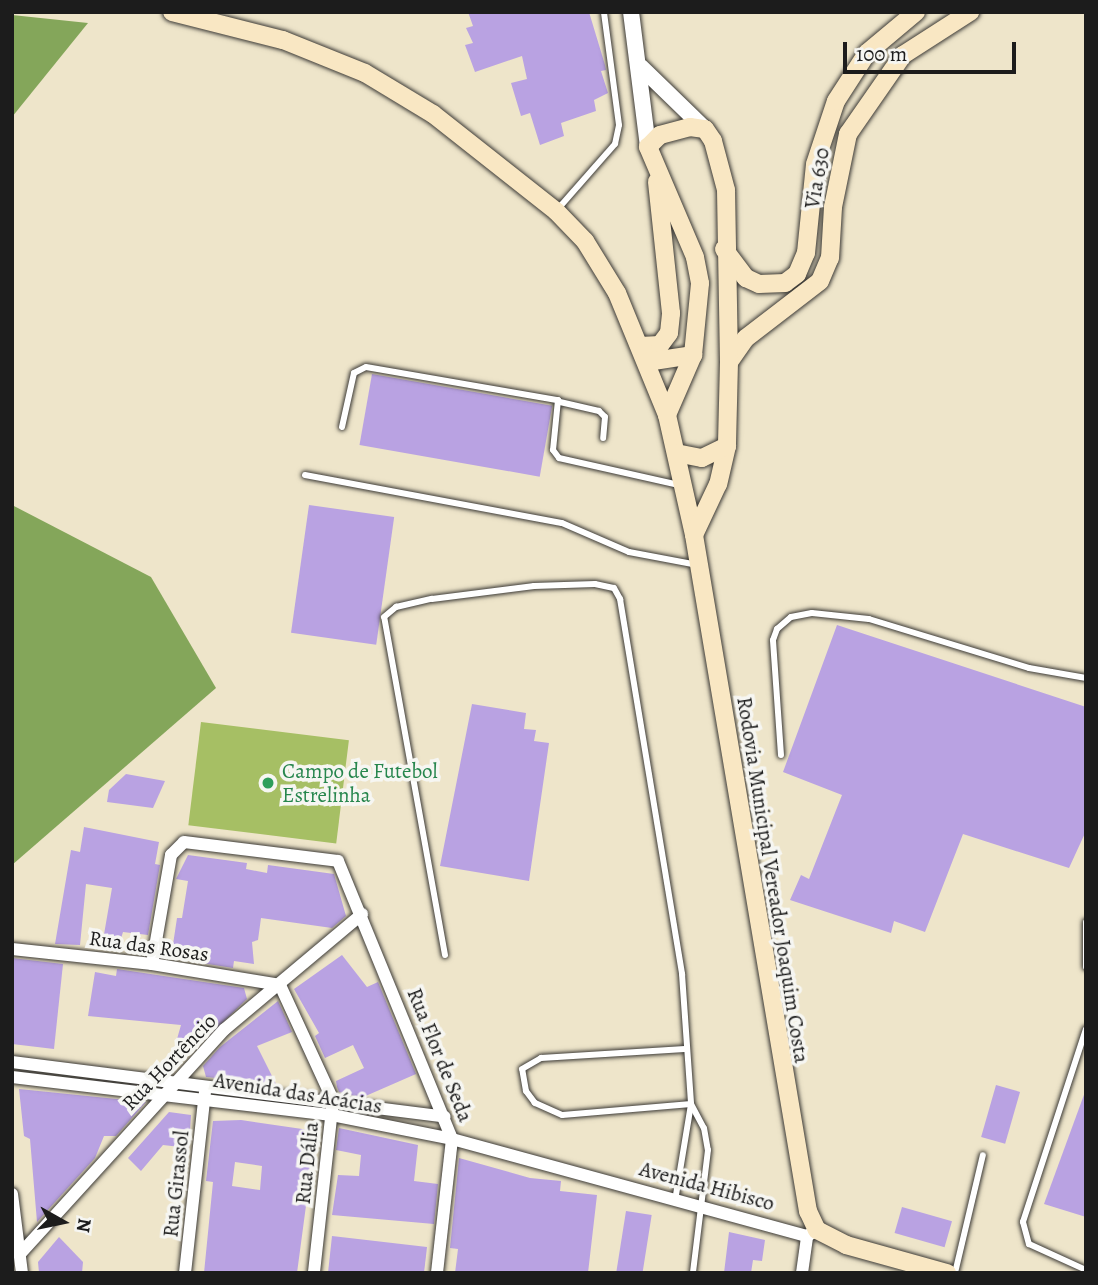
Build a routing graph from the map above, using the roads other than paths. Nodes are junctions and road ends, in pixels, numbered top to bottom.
1 (172, 12) edge
2 (604, 12) edge
3 (631, 12) edge
4 (916, 12) edge
5 (970, 12) edge
6 (641, 67) junction
7 (705, 129) junction
8 (651, 154) junction
9 (556, 211) junction
10 (724, 249) junction
11 (643, 354) junction
12 (693, 355) junction
13 (729, 362) junction
14 (559, 402) junction
15 (667, 415) junction
16 (341, 427) dead end
17 (603, 438) dead end
18 (727, 446) junction
19 (676, 453) junction
20 (305, 475) dead end
21 (681, 485) junction
22 (694, 535) junction
23 (700, 566) junction
24 (1086, 678) edge
25 (781, 755) dead end
26 (362, 914) junction
27 (1086, 922) edge
28 (12, 949) edge
29 (445, 955) dead end
30 (152, 964) junction
31 (1086, 967) edge
32 (280, 985) junction
33 (1086, 1030) edge
34 (685, 1049) junction
35 (12, 1062) edge
36 (12, 1077) edge
37 (178, 1081) junction
38 (206, 1084) junction
39 (164, 1094) junction
40 (204, 1099) junction
41 (333, 1100) junction
42 (691, 1104) junction
43 (332, 1115) junction
44 (445, 1117) junction
45 (452, 1139) junction
46 (983, 1155) dead end
47 (12, 1194) edge
48 (674, 1201) junction
49 (702, 1208) junction
50 (812, 1233) junction
51 (20, 1254) junction
52 (1086, 1270) edge
53 (22, 1273) edge
54 (185, 1273) edge
55 (314, 1273) edge
56 (437, 1273) edge
57 (693, 1273) edge
58 (802, 1273) edge
59 (947, 1273) edge
60 (956, 1273) edge

1 - 9 main road
2 - 9 lane
3 - 6 street
4 - 10 main road, Via 630
5 - 13 main road, Via 630
6 - 7 street
6 - 8 street
7 - 8 main road
7 - 10 main road
8 - 11 main road
8 - 12 main road
9 - 11 main road
10 - 13 main road
11 - 12 main road
11 - 15 main road
12 - 15 main road
13 - 18 main road
14 - 16 lane
14 - 17 lane
14 - 21 lane
15 - 19 main road, Rodovia Municipal Vereador Joaquim Costa
18 - 19 main road
18 - 22 main road
19 - 21 main road, Rodovia Municipal Vereador Joaquim Costa
20 - 23 lane
21 - 22 main road, Rodovia Municipal Vereador Joaquim Costa
22 - 23 main road, Rodovia Municipal Vereador Joaquim Costa
23 - 50 main road, Rodovia Municipal Vereador Joaquim Costa
24 - 25 lane
26 - 30 street, Rua Flor de Seda
26 - 32 street, Rua Hortêncio
26 - 44 street, Rua Flor de Seda
27 - 31 lane
28 - 30 street, Rua das Rosas
29 - 34 lane
30 - 32 street, Rua das Rosas
32 - 37 street, Rua Hortêncio
32 - 41 street, Rua Dália
33 - 52 lane
34 - 42 lane
34 - 42 lane
35 - 37 street, Avenida das Acácias
36 - 39 street, Avenida das Acácias
37 - 38 street, Avenida das Acácias
37 - 39 street, Rua Hortêncio
38 - 40 street, Rua Girassol
38 - 41 street, Avenida das Acácias
39 - 40 street, Avenida das Acácias
39 - 51 street, Rua Hortêncio
40 - 43 street, Avenida das Acácias
40 - 54 street, Rua Girassol
41 - 43 street, Rua Dália
41 - 44 street, Avenida das Acácias
42 - 48 lane
42 - 49 lane
43 - 45 street, Avenida das Acácias
43 - 55 street, Rua Dália
44 - 45 street, Rua Flor de Seda
45 - 48 street, Avenida Hibisco
45 - 56 street, Rua Flor de Seda
46 - 60 lane
47 - 51 street
48 - 49 street, Avenida Hibisco
49 - 50 street, Avenida Hibisco
49 - 57 lane
50 - 58 street
50 - 59 main road, Avenida Hibisco
51 - 53 street

